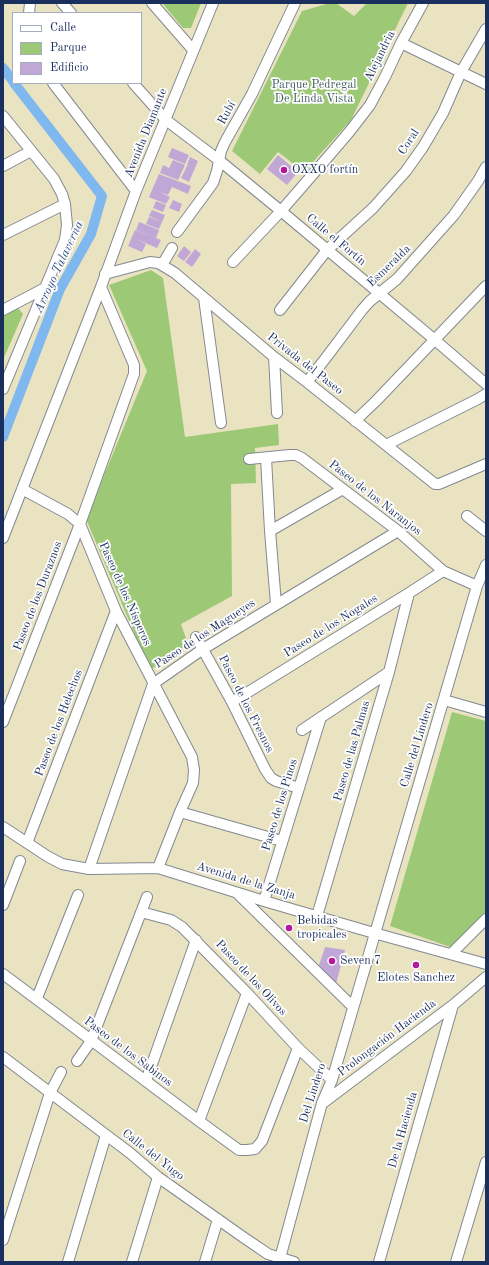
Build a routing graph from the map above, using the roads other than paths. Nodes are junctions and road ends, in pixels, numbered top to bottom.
1 (62, 3) edge
2 (152, 3) edge
3 (213, 3) edge
4 (295, 3) edge
5 (422, 3) edge
6 (70, 12) edge
7 (486, 29) edge
8 (401, 43) junction
9 (193, 50) junction
10 (461, 72) junction
11 (54, 84) edge
12 (134, 84) edge
13 (486, 84) edge
14 (3, 116) edge
15 (166, 120) junction
16 (31, 151) junction
17 (220, 161) junction
18 (3, 166) edge
19 (486, 167) edge
20 (136, 191) junction
21 (65, 204) junction
22 (281, 211) junction
23 (177, 232) dead end
24 (3, 235) edge
25 (172, 248) dead end
26 (327, 250) junction
27 (233, 262) dead end
28 (162, 265) junction
29 (105, 274) junction
30 (486, 286) edge
31 (101, 287) junction
32 (45, 288) junction
33 (380, 294) junction
34 (204, 298) junction
35 (3, 310) edge
36 (280, 310) dead end
37 (435, 340) junction
38 (274, 357) junction
39 (484, 379) edge
40 (307, 382) junction
41 (3, 389) edge
42 (486, 394) edge
43 (277, 413) dead end
44 (355, 421) junction
45 (221, 424) dead end
46 (386, 445) junction
47 (266, 458) junction
48 (249, 459) dead end
49 (486, 464) edge
50 (22, 489) junction
51 (343, 489) junction
52 (466, 516) dead end
53 (80, 524) junction
54 (270, 531) junction
55 (398, 531) junction
56 (486, 531) edge
57 (3, 538) edge
58 (486, 564) edge
59 (443, 570) junction
60 (477, 586) junction
61 (409, 593) junction
62 (276, 604) junction
63 (116, 611) junction
64 (196, 637) dead end
65 (203, 649) junction
66 (389, 672) junction
67 (153, 684) junction
68 (444, 700) junction
69 (232, 702) junction
70 (486, 712) edge
71 (321, 717) junction
72 (3, 722) edge
73 (302, 730) dead end
74 (298, 788) junction
75 (180, 812) junction
76 (3, 827) edge
77 (282, 841) junction
78 (27, 844) junction
79 (20, 861) dead end
80 (89, 868) junction
81 (158, 868) junction
82 (237, 893) junction
83 (78, 895) dead end
84 (147, 897) dead end
85 (264, 901) junction
86 (3, 905) edge
87 (141, 912) junction
88 (317, 916) junction
89 (486, 919) edge
90 (374, 933) junction
91 (196, 940) junction
92 (451, 954) junction
93 (486, 964) edge
94 (3, 974) edge
95 (486, 977) edge
96 (247, 993) junction
97 (37, 998) junction
98 (453, 1005) junction
99 (353, 1007) junction
100 (92, 1041) junction
101 (298, 1048) junction
102 (3, 1057) edge
103 (77, 1061) dead end
104 (61, 1072) dead end
105 (332, 1080) junction
106 (146, 1081) junction
107 (50, 1093) junction
108 (322, 1103) junction
109 (199, 1121) junction
110 (106, 1135) junction
111 (486, 1162) edge
112 (158, 1177) junction
113 (218, 1219) junction
114 (3, 1240) edge
115 (279, 1260) edge
116 (68, 1262) edge
117 (132, 1262) edge
118 (205, 1262) edge
119 (294, 1262) edge
120 (379, 1262) edge
121 (456, 1262) edge

1 - 6 street
2 - 9 street
3 - 9 street, Avenida Diamante
4 - 17 street, Rubí
5 - 8 street, Alejandria
7 - 10 street, Coral
8 - 10 street
8 - 22 street, Alejandria
9 - 15 street, Avenida Diamante
10 - 13 street
10 - 26 street, Coral
11 - 20 street
12 - 15 street, Calle el Fortín
14 - 16 street
15 - 17 street, Calle el Fortín
15 - 20 street, Avenida Diamante
16 - 18 street
16 - 21 street
17 - 22 street, Calle el Fortín
17 - 23 street, Rubí
19 - 33 street, Esmeralda
20 - 29 street, Avenida Diamante
21 - 24 street
21 - 32 street
22 - 26 street, Calle el Fortín
22 - 27 street, Alejandria
25 - 28 street
26 - 33 street, Calle el Fortín
26 - 36 street, Coral
28 - 29 street
28 - 34 street, Privada del Paseo
29 - 31 street
30 - 37 street
31 - 50 street
31 - 53 street, Paseo de los Duraznos
32 - 35 street
32 - 41 street
33 - 37 street, Calle el Fortín
33 - 40 street, Esmeralda
34 - 38 street, Privada del Paseo
34 - 45 street
37 - 39 street, Calle el Fortín
37 - 44 street
38 - 40 street, Privada del Paseo
38 - 43 street
40 - 44 street, Privada del Paseo
42 - 46 street
44 - 46 street, Privada del Paseo
46 - 49 street, Privada del Paseo
47 - 48 street, Paseo de los Naranjos
47 - 51 street, Paseo de los Naranjos
47 - 54 street
50 - 53 street
50 - 57 street
51 - 54 street
51 - 55 street, Paseo de los Naranjos
52 - 56 street
53 - 63 street, Paseo de los Nísperos
53 - 72 street, Paseo de los Duraznos
54 - 62 street
55 - 59 street, Paseo de los Naranjos
55 - 62 street, Paseo de los Magueyes
58 - 60 street, Calle del Lindero
59 - 60 street, Paseo de los Naranjos
59 - 61 street, Paseo de los Nogales
60 - 68 street, Calle del Lindero
61 - 66 street, Paseo de las Palmas
61 - 69 street, Paseo de los Nogales
62 - 65 street, Paseo de los Magueyes
63 - 67 street, Paseo de los Nísperos
63 - 78 street, Paseo de los Helechos
64 - 65 street, Paseo de los Fresnos
65 - 67 street, Paseo de los Magueyes
65 - 69 street, Paseo de los Fresnos
66 - 71 street
66 - 88 street, Paseo de las Palmas
67 - 75 street, Paseo de los Nísperos
67 - 80 street, Paseo de los Magueyes
68 - 70 street
68 - 90 street, Calle del Lindero
69 - 74 street, Paseo de los Fresnos
71 - 73 street
71 - 74 street, Paseo de los Pinos
74 - 77 street, Paseo de los Pinos
75 - 77 street
75 - 81 street, Paseo de los Nísperos
76 - 78 street, Avenida de la Zanja
77 - 85 street, Paseo de los Pinos
78 - 80 street, Avenida de la Zanja
79 - 86 street
80 - 81 street, Avenida de la Zanja
81 - 82 street, Avenida de la Zanja
82 - 85 street, Avenida de la Zanja
82 - 99 street
83 - 97 street
84 - 87 street
85 - 88 street, Avenida de la Zanja
87 - 91 street, Paseo de los Olivos
87 - 100 street
88 - 90 street, Avenida de la Zanja
89 - 92 street
90 - 92 street, Avenida de la Zanja
90 - 99 street, Del Lindero
91 - 96 street, Paseo de los Olivos
91 - 106 street
92 - 93 street, Avenida de la Zanja
94 - 97 street, Paseo de los Sabinos
95 - 98 street, Prolongación Hacienda
96 - 101 street, Paseo de los Olivos
96 - 109 street
97 - 100 street, Paseo de los Sabinos
98 - 108 street, Prolongación Hacienda
98 - 120 street, De la Hacienda
99 - 105 street, Del Lindero
100 - 103 street
100 - 106 street, Paseo de los Sabinos
101 - 105 street, Paseo de los Olivos
101 - 109 street, Paseo de los Sabinos
102 - 107 street, Calle del Yugo
104 - 107 street
105 - 108 street, Del Lindero
106 - 109 street, Paseo de los Sabinos
107 - 110 street, Calle del Yugo
107 - 114 street
108 - 115 street, Del Lindero
110 - 112 street, Calle del Yugo
110 - 116 street
111 - 121 street
112 - 113 street, Calle del Yugo
112 - 117 street
113 - 115 street, Calle del Yugo
113 - 118 street
115 - 119 street, Calle del Yugo

